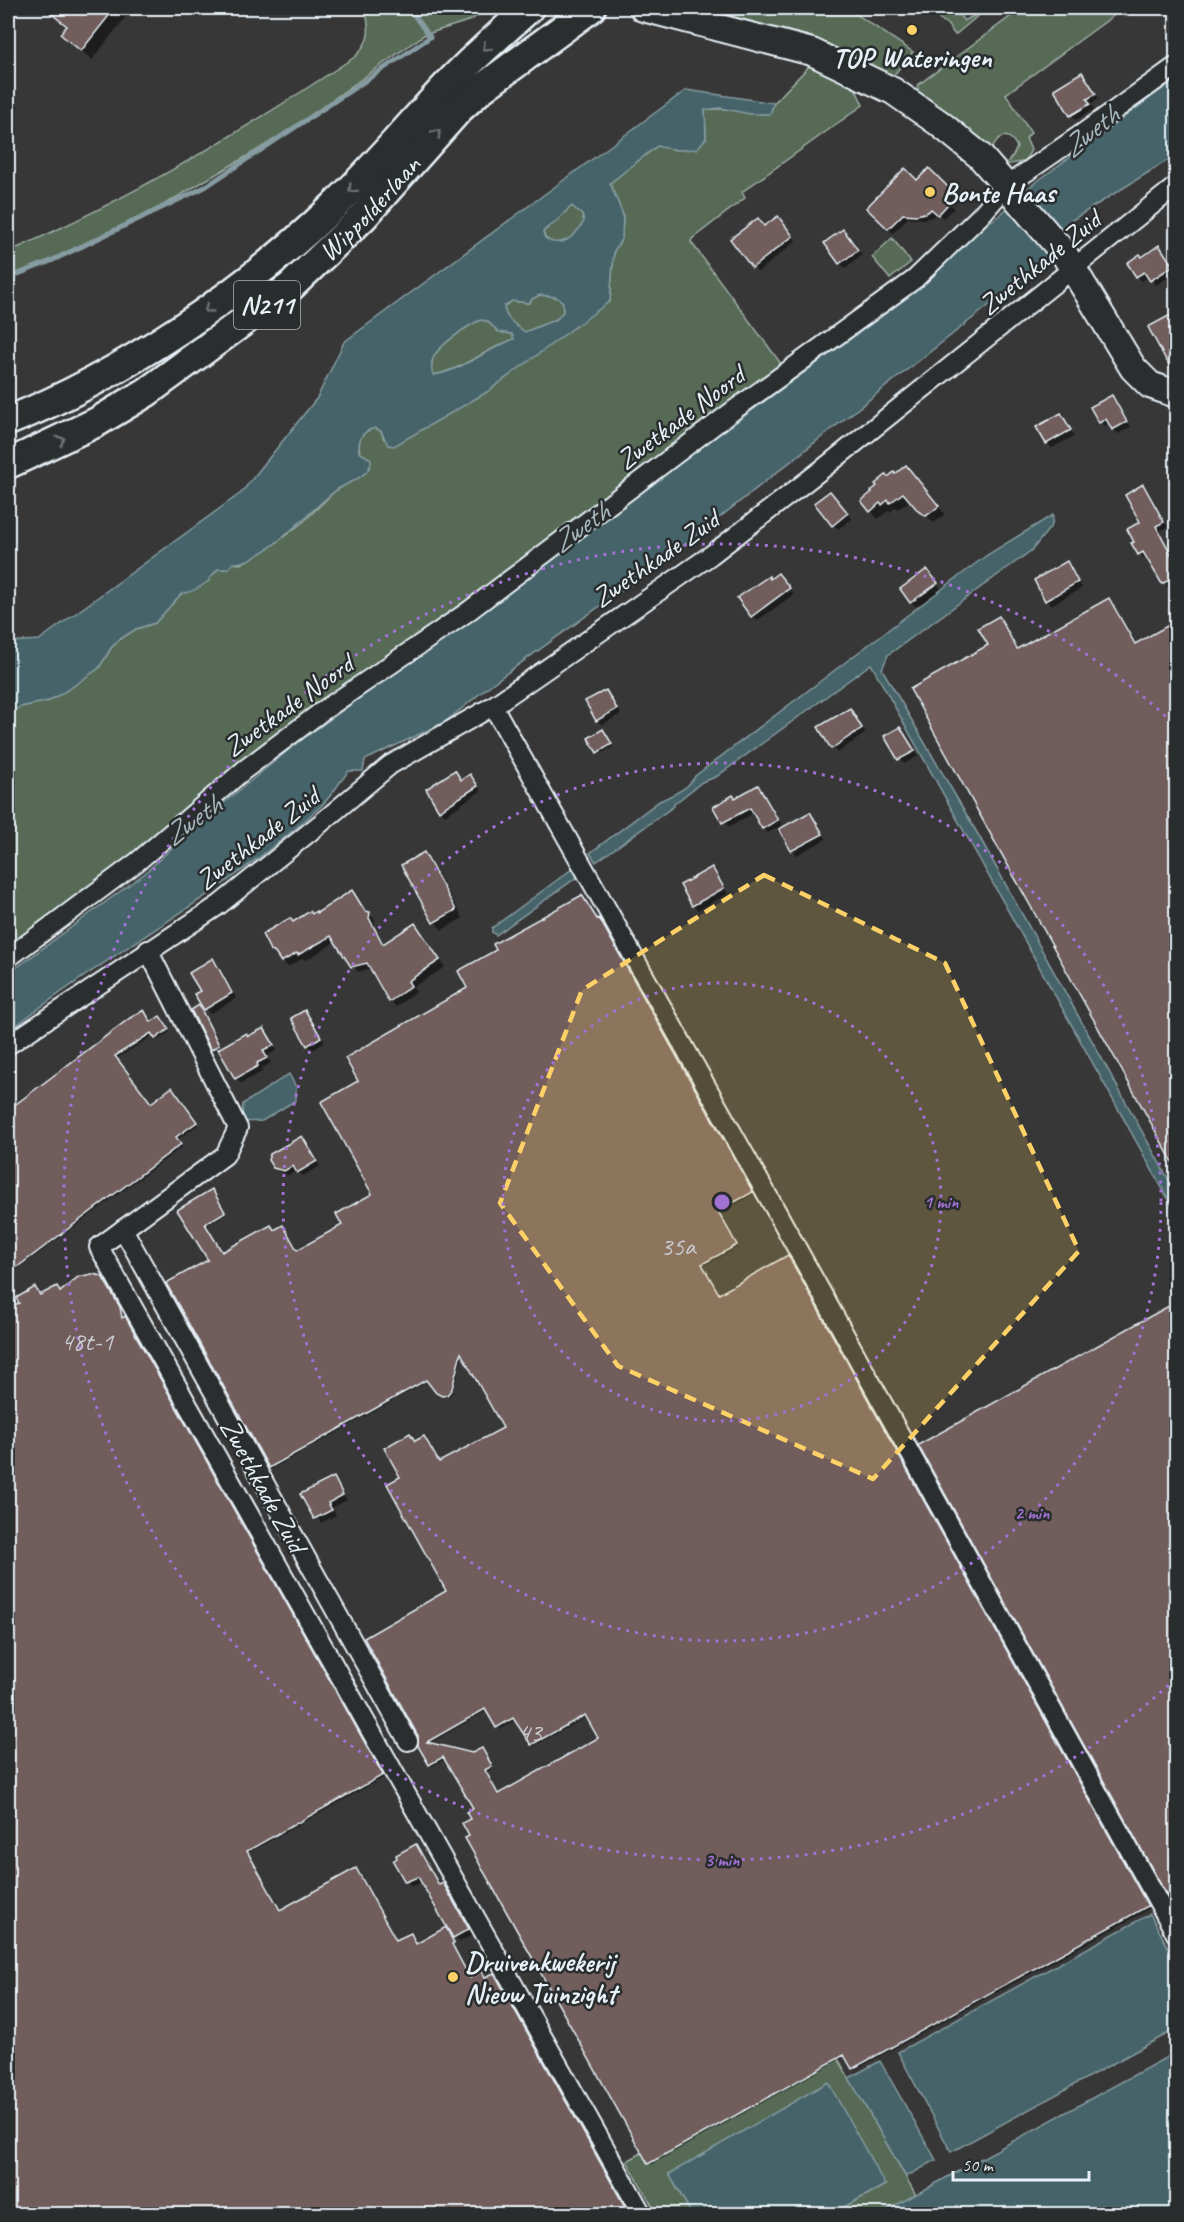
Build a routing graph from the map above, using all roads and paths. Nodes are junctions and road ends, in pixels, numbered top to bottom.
1 (529, 8) edge
2 (591, 8) edge
3 (653, 10) edge
4 (1176, 66) edge
5 (1176, 186) edge
6 (1009, 190) junction
7 (1069, 260) junction
8 (1176, 394) edge
9 (8, 421) edge
10 (8, 464) edge
11 (493, 706) junction
12 (148, 950) junction
13 (8, 958) edge
14 (8, 1045) edge
15 (123, 1229) junction
16 (408, 1741) dead end
17 (1176, 1934) edge
18 (642, 2214) edge

1 -> 9 main road, Wippolderlaan / N211
10 -> 2 main road, Wippolderlaan / N211
3 - 6 street
4 - 6 street, Zwetkade Noord
5 - 7 street, Zwethkade Zuid
6 - 7 street
6 - 13 street, Zwetkade Noord
7 - 8 street
7 - 11 street, Zwethkade Zuid
11 - 12 street, Zwethkade Zuid
11 - 17 street
12 - 14 street, Zwethkade Zuid
12 - 15 street, Zwethkade Zuid
15 - 16 street, Zwethkade Zuid
15 - 18 street, Zwethkade Zuid

